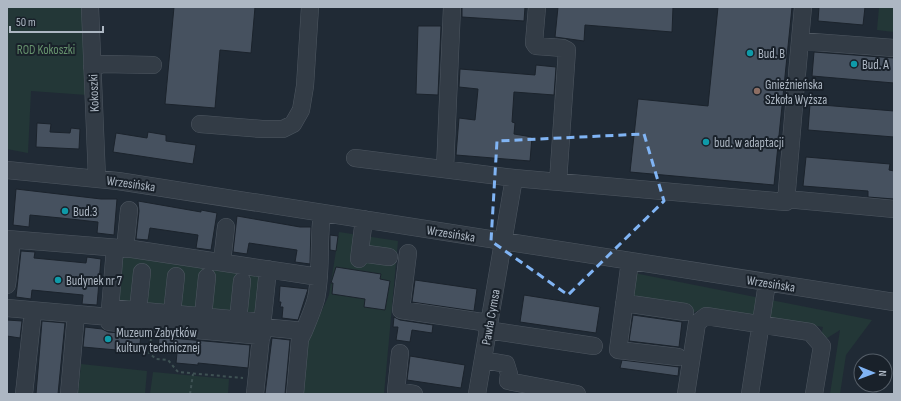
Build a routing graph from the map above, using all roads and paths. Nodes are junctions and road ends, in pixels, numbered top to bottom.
1 (90, 7) edge
2 (310, 7) edge
3 (452, 7) edge
4 (537, 7) edge
5 (802, 7) edge
6 (800, 41) junction
7 (894, 48) edge
8 (153, 65) dead end
9 (92, 67) junction
10 (200, 124) dead end
11 (355, 158) dead end
12 (445, 169) junction
13 (7, 170) edge
14 (514, 178) junction
15 (97, 179) junction
16 (558, 182) junction
17 (786, 199) junction
18 (894, 209) edge
19 (128, 210) dead end
20 (322, 213) junction
21 (364, 220) junction
22 (226, 227) dead end
23 (7, 239) edge
24 (503, 241) junction
25 (7, 245) edge
26 (120, 248) junction
27 (408, 253) dead end
28 (389, 257) dead end
29 (630, 261) junction
30 (222, 262) junction
31 (268, 269) junction
32 (142, 272) dead end
33 (176, 276) dead end
34 (207, 277) dead end
35 (319, 277) junction
36 (242, 281) dead end
37 (767, 283) junction
38 (7, 285) edge
39 (894, 302) edge
40 (624, 303) junction
41 (7, 308) edge
42 (138, 310) junction
43 (33, 311) junction
44 (685, 312) dead end
45 (172, 313) junction
46 (76, 314) junction
47 (110, 316) junction
48 (203, 316) junction
49 (238, 320) junction
50 (761, 325) junction
51 (152, 326) junction
52 (488, 327) junction
53 (262, 328) junction
54 (304, 331) junction
55 (594, 346) dead end
56 (400, 353) dead end
57 (678, 357) dead end
58 (483, 360) junction
59 (193, 374) junction
60 (256, 386) edge
61 (507, 388) edge
62 (24, 394) edge
63 (69, 394) edge
64 (190, 394) edge
65 (295, 394) edge
66 (414, 394) edge
67 (477, 394) edge
68 (577, 394) edge
69 (686, 394) edge
70 (750, 394) edge
71 (814, 394) edge

1 - 9 street, Kokoszki
2 - 10 street
3 - 12 street
4 - 16 street
5 - 6 street
6 - 7 street
6 - 17 street
8 - 9 street
9 - 15 street, Kokoszki
11 - 12 street
12 - 14 street
13 - 15 street, Wrzesińska
14 - 16 street
14 - 24 street, Pawła Cymsa
15 - 20 street, Wrzesińska
16 - 17 street
17 - 18 street
19 - 26 street
20 - 21 street, Wrzesińska
20 - 35 street
21 - 24 street, Wrzesińska
21 - 28 street
22 - 30 street
23 - 26 street
24 - 29 street, Wrzesińska
24 - 52 street, Pawła Cymsa
25 - 38 street
26 - 30 street
26 - 47 street
27 - 52 street
29 - 37 street, Wrzesińska
29 - 40 street
30 - 31 street
31 - 35 street
31 - 53 street
32 - 42 street
33 - 45 street
34 - 48 street
35 - 54 street
36 - 49 street
37 - 39 street, Wrzesińska
37 - 50 street
40 - 44 street
40 - 57 street
41 - 43 street
42 - 45 street
42 - 47 street
43 - 46 street
43 - 62 street
45 - 48 street
46 - 47 street
46 - 63 street
47 - 51 street
48 - 49 street
49 - 53 street
50 - 69 street
50 - 70 street
50 - 71 street
51 - 53 street
51 - 59 path
52 - 55 street
52 - 58 street, Pawła Cymsa
53 - 54 street
53 - 60 street
54 - 65 street
56 - 66 street
58 - 61 street
58 - 67 street, Pawła Cymsa
59 - 60 path
59 - 64 path
61 - 68 street

